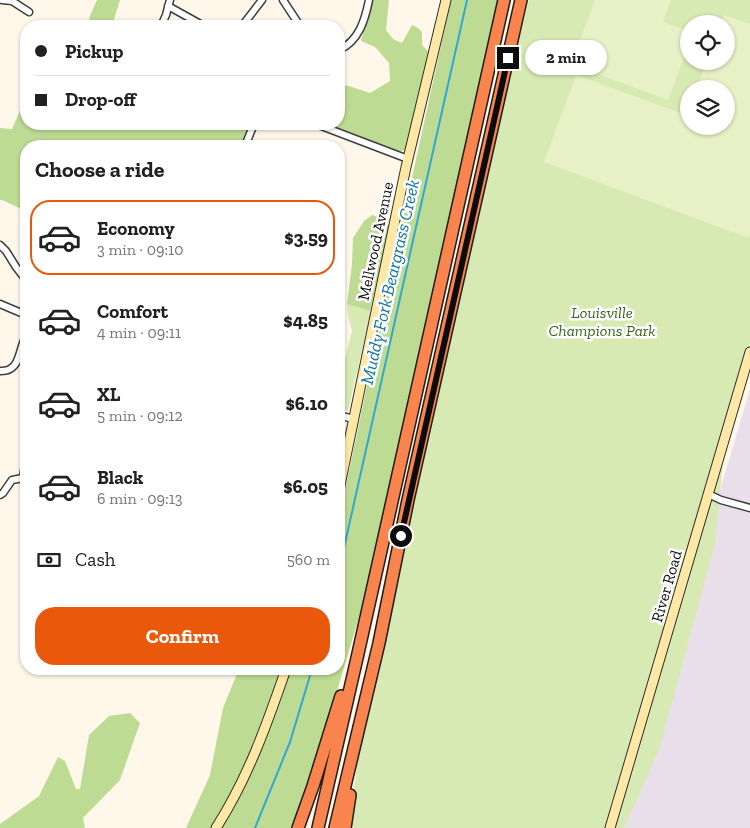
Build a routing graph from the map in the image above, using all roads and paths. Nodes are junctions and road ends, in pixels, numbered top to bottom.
1 (2, 0) edge
2 (262, 0) edge
3 (283, 0) edge
4 (369, 0) edge
5 (446, 0) edge
6 (504, 0) edge
7 (521, 0) edge
8 (169, 3) edge
9 (29, 12) dead end
10 (162, 20) edge
11 (195, 20) edge
12 (247, 20) edge
13 (296, 20) edge
14 (345, 46) edge
15 (332, 130) edge
16 (408, 159) junction
17 (0, 245) edge
18 (20, 273) edge
19 (0, 304) edge
20 (20, 312) edge
21 (20, 352) edge
22 (750, 352) edge
23 (0, 371) edge
24 (345, 417) edge
25 (353, 419) junction
26 (345, 445) edge
27 (20, 479) edge
28 (708, 494) junction
29 (0, 495) edge
30 (750, 508) edge
31 (379, 643) junction
32 (357, 658) junction
33 (284, 675) edge
34 (216, 828) edge
35 (298, 828) edge
36 (318, 828) edge
37 (335, 828) edge
38 (345, 828) edge
39 (610, 828) edge

1 - 9 street
2 - 12 street
3 - 13 street
4 - 14 street
5 - 16 street, Mellwood Avenue
6 - 32 highway
7 - 31 highway
8 - 10 street
8 - 11 street
15 - 16 street
16 - 25 street, Mellwood Avenue
17 - 18 street
19 - 20 street
21 - 23 street
22 - 28 street, River Road
24 - 25 street
25 - 26 street, Mellwood Avenue
27 - 29 street
28 - 30 street
28 - 39 street, River Road
31 - 37 highway
31 - 38 highway
32 - 35 highway
32 - 36 highway
33 - 34 street

